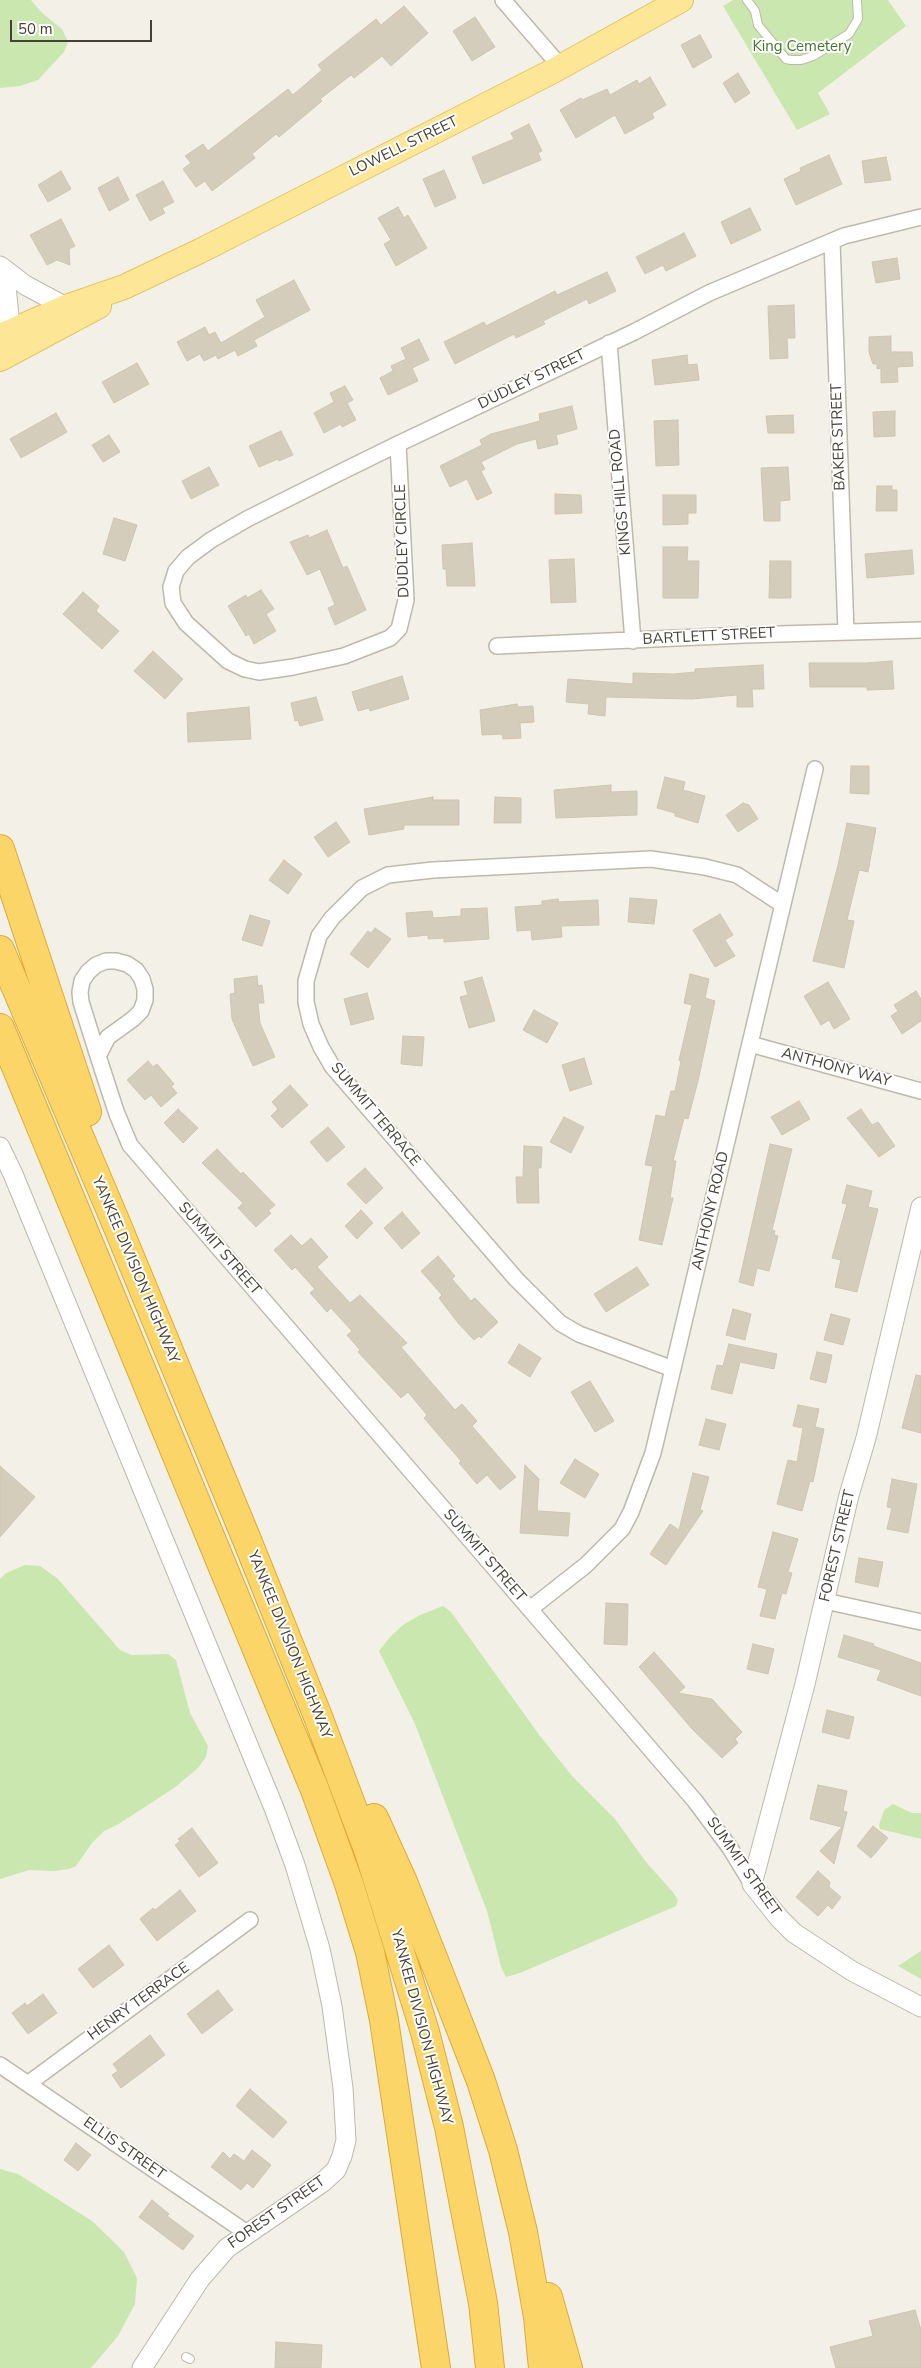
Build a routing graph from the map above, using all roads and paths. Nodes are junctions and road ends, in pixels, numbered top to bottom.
1 (503, 0) edge
2 (682, 0) edge
3 (747, 0) edge
4 (857, 0) edge
5 (560, 67) junction
6 (921, 217) edge
7 (832, 242) junction
8 (0, 266) edge
9 (124, 287) junction
10 (66, 307) junction
11 (0, 328) edge
12 (0, 336) edge
13 (609, 343) junction
14 (0, 359) edge
15 (398, 444) junction
16 (171, 587) joint
17 (921, 630) edge
18 (846, 632) junction
19 (633, 641) junction
20 (497, 646) dead end
21 (815, 769) dead end
22 (0, 849) edge
23 (783, 905) junction
24 (0, 950) edge
25 (0, 1028) edge
26 (750, 1044) junction
27 (98, 1056) junction
28 (921, 1091) edge
29 (0, 1147) edge
30 (921, 1207) edge
31 (918, 1230) edge
32 (164, 1339) junction
33 (673, 1369) junction
34 (825, 1601) junction
35 (530, 1610) junction
36 (279, 1621) junction
37 (921, 1622) edge
38 (752, 1884) junction
39 (250, 1920) dead end
40 (921, 2007) edge
41 (0, 2065) edge
42 (28, 2083) junction
43 (521, 2222) junction
44 (246, 2233) junction
45 (142, 2368) edge
46 (436, 2368) edge
47 (490, 2368) edge
48 (543, 2368) edge
49 (568, 2368) edge

1 - 5 street
2 - 5 main road, LOWELL STREET
3 - 4 lane
5 - 9 main road, LOWELL STREET
6 - 7 street, DUDLEY STREET
7 - 13 street, DUDLEY STREET
7 - 18 street, BAKER STREET
8 - 10 street
8 - 11 street
9 - 10 main road, LOWELL STREET
9 - 14 main road, LOWELL STREET
10 - 12 main road, LOWELL STREET
13 - 15 street, DUDLEY STREET
13 - 19 street, KINGS HILL ROAD
15 - 16 street, DUDLEY STREET
15 - 16 street, DUDLEY CIRCLE
17 - 18 street, BARTLETT STREET
18 - 19 street, BARTLETT STREET
19 - 20 street, BARTLETT STREET
21 - 23 street, ANTHONY ROAD
22 - 32 highway
23 - 26 street, ANTHONY ROAD
23 - 33 street, SUMMIT TERRACE
24 - 32 highway, YANKEE DIVISION HIGHWAY
25 - 46 highway, YANKEE DIVISION HIGHWAY
26 - 28 street, ANTHONY WAY
26 - 33 street, ANTHONY ROAD
27 - 27 street, SUMMIT STREET
27 - 35 street, SUMMIT STREET
29 - 44 street, FOREST STREET
30 - 31 street, FOREST STREET
31 - 34 street, FOREST STREET
32 - 36 highway, YANKEE DIVISION HIGHWAY
33 - 35 street, ANTHONY ROAD
34 - 37 street
34 - 38 street, FOREST STREET
35 - 38 street, SUMMIT STREET
36 - 43 highway
36 - 47 highway, YANKEE DIVISION HIGHWAY
38 - 40 street, SUMMIT STREET
39 - 42 street, HENRY TERRACE
41 - 42 street, ELLIS STREET
42 - 44 street, ELLIS STREET
43 - 48 highway
43 - 49 highway
44 - 45 street, FOREST STREET

